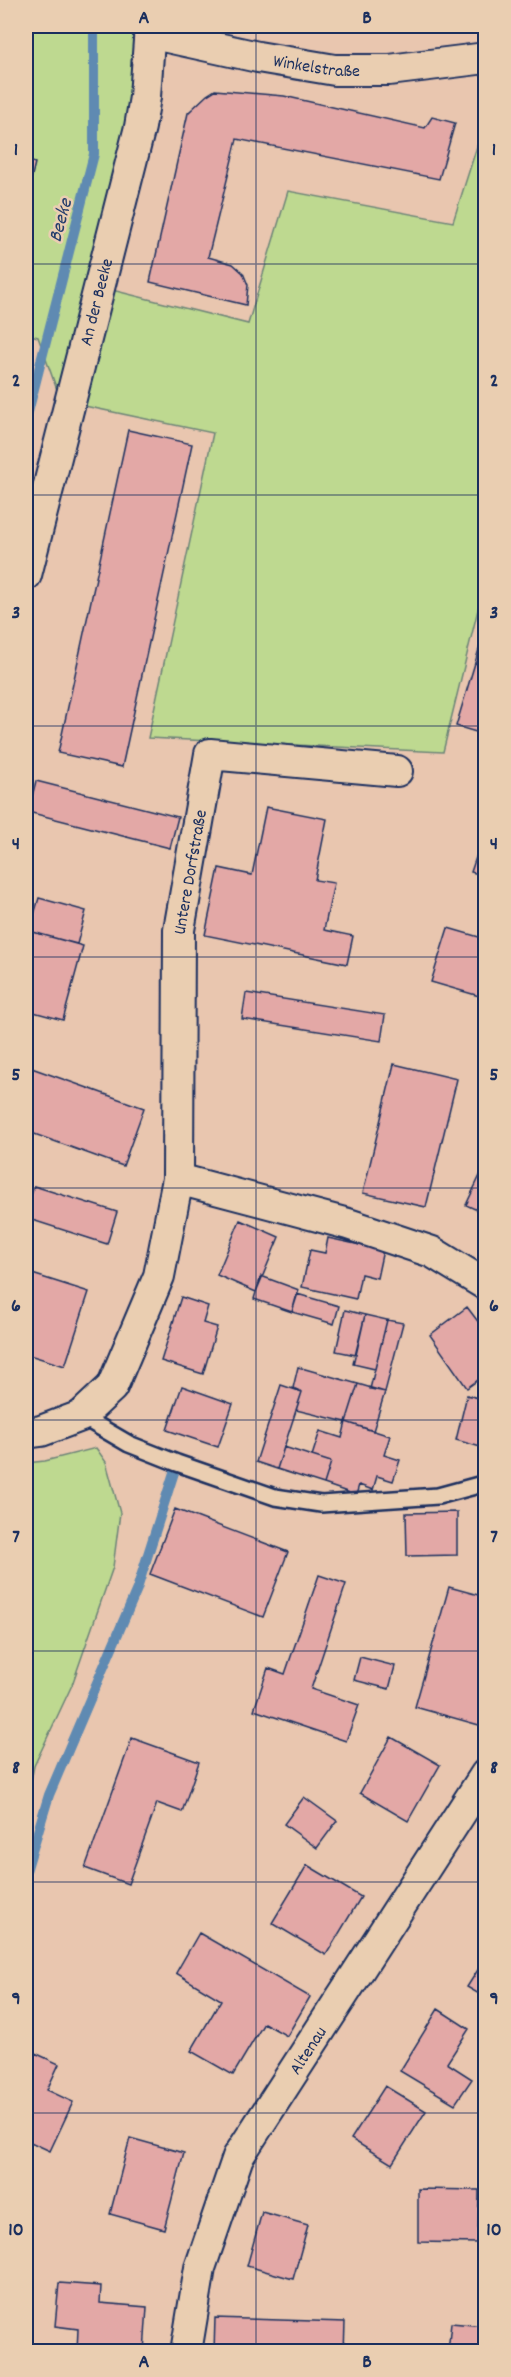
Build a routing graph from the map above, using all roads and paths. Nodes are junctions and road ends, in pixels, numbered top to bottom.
1 (150, 29) edge
2 (486, 58) edge
3 (26, 574) edge
4 (397, 771) dead end
5 (178, 1179) junction
6 (486, 1285) edge
7 (81, 1416) junction
8 (26, 1433) edge
9 (486, 1483) edge
10 (486, 1774) edge
11 (186, 2352) edge

1 - 2 street, Winkelstraße
1 - 3 street, An der Beeke
4 - 5 street, Untere Dorfstraße
5 - 6 street
5 - 7 street, Untere Dorfstraße
7 - 8 street, Untere Dorfstraße
7 - 9 lane
10 - 11 street, Altenau

